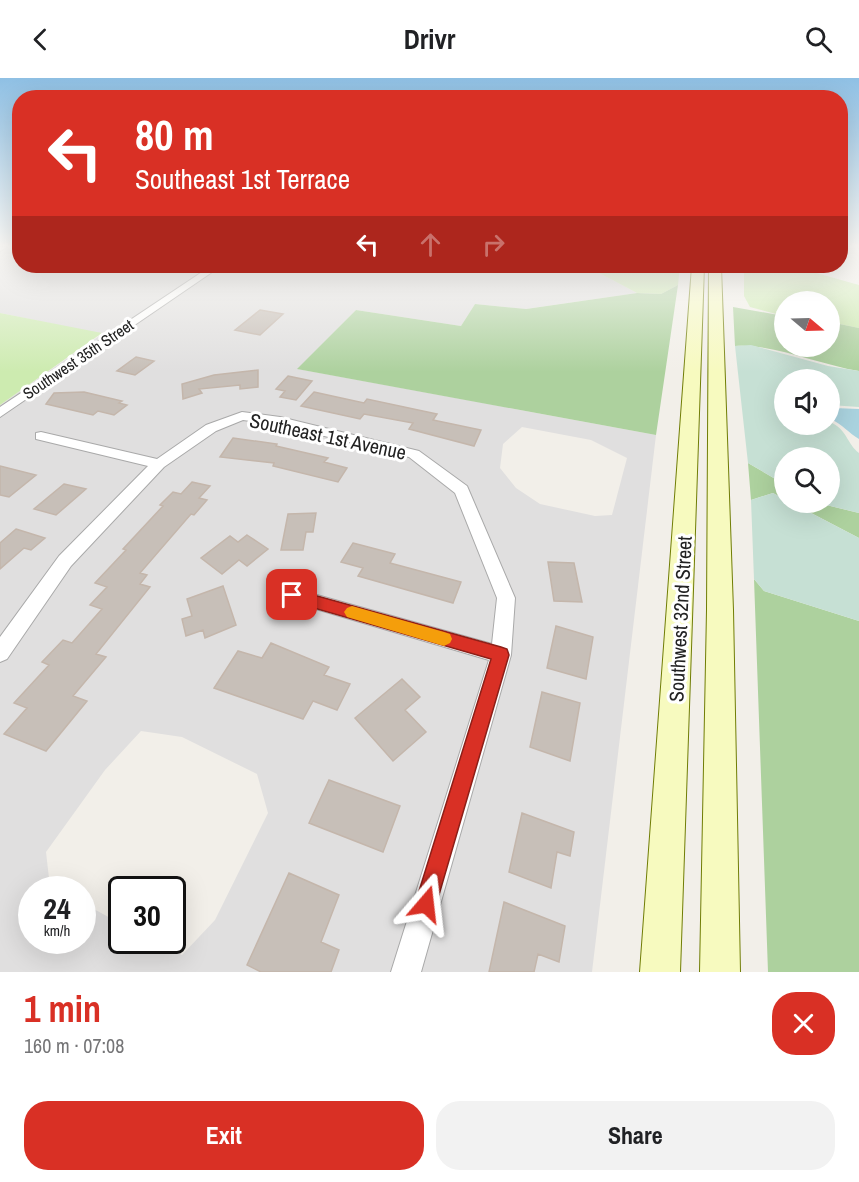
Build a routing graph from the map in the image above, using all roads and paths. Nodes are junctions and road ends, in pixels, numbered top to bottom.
1 (183, 289) edge
2 (697, 289) edge
3 (715, 289) edge
4 (0, 413) edge
5 (41, 436) dead end
6 (159, 464) junction
7 (292, 595) dead end
8 (0, 653) edge
9 (501, 655) junction
10 (406, 972) edge
11 (660, 972) edge
12 (720, 972) edge

1 - 4 street, Southwest 35th Street
2 - 11 main road, Southwest 32nd Street
3 - 12 main road, Southwest 32nd Street
5 - 6 street
6 - 8 street, Southeast 1st Avenue
6 - 9 street, Southeast 1st Avenue
7 - 9 street
9 - 10 street

